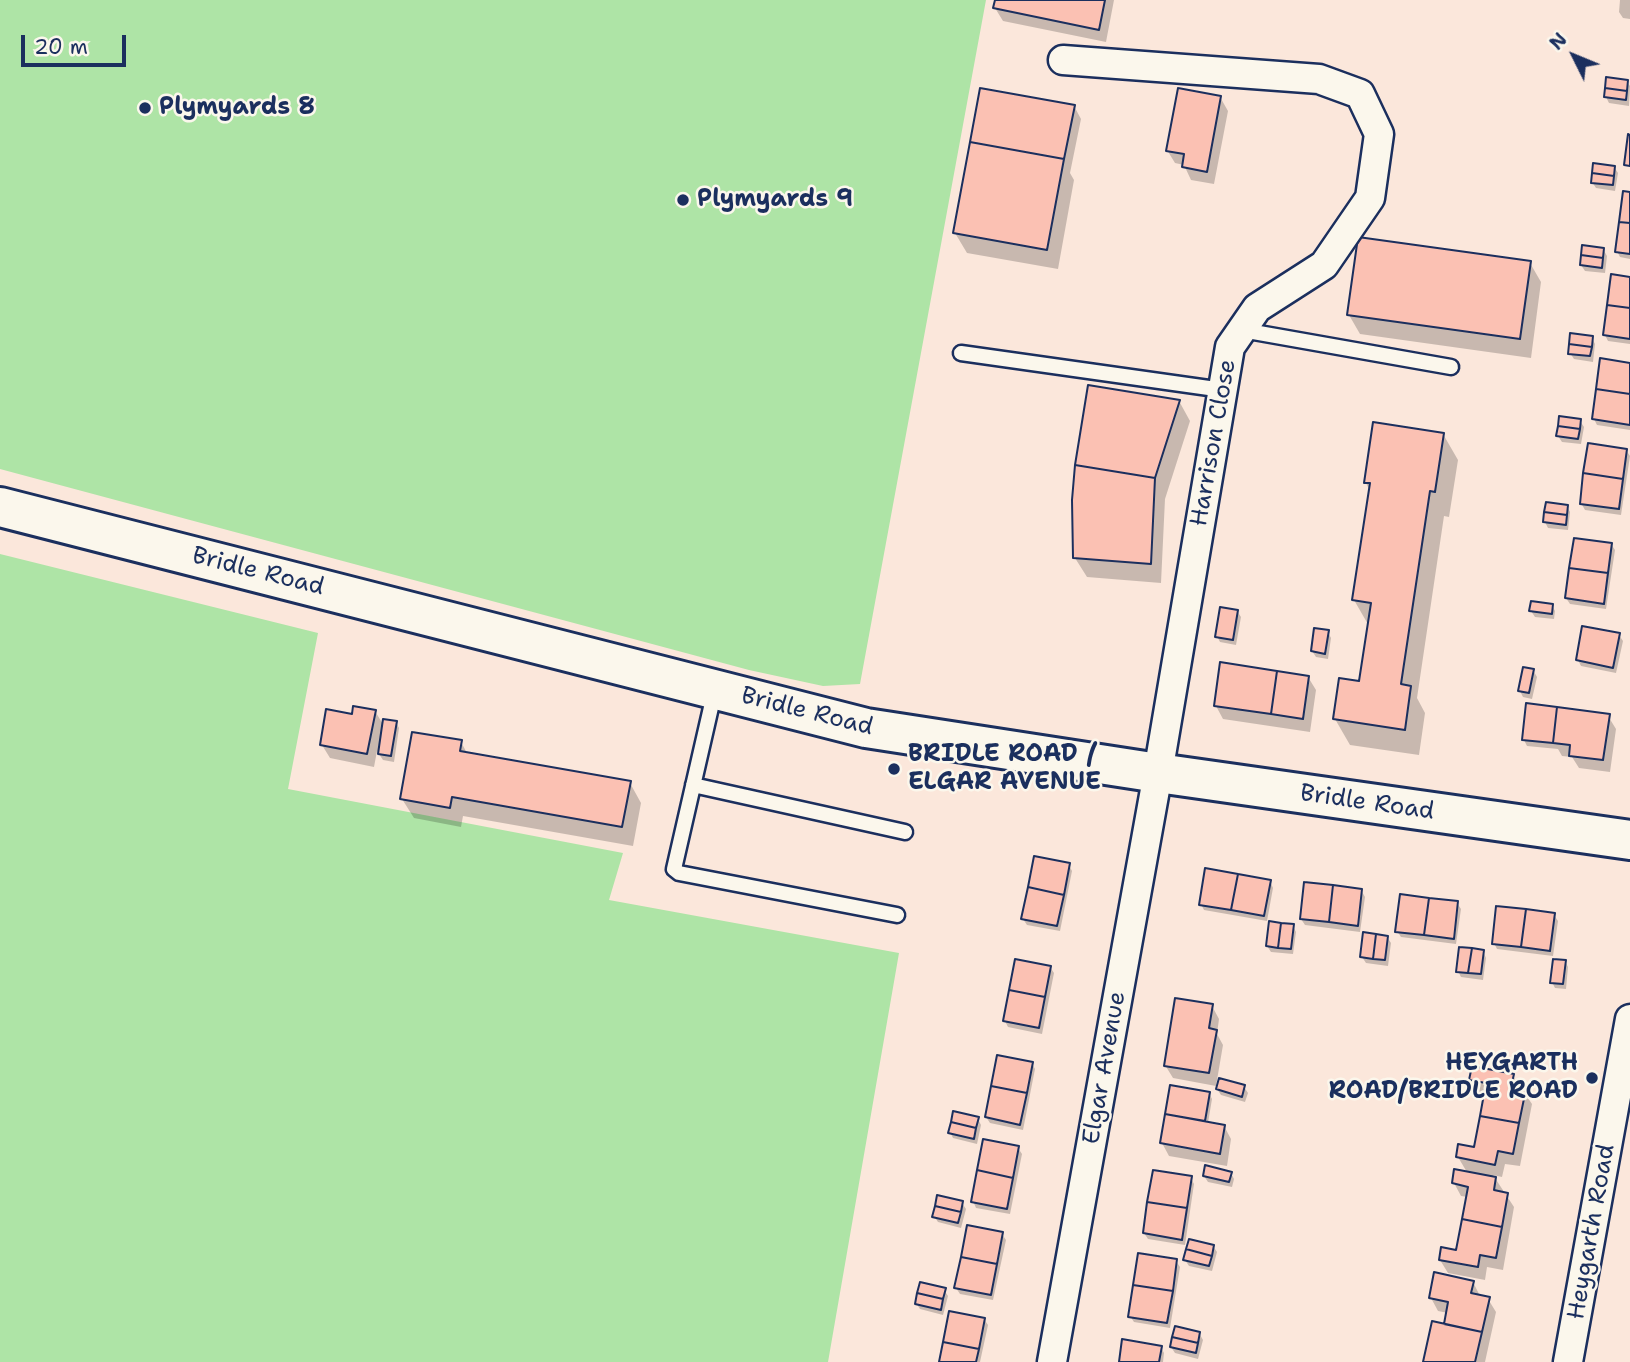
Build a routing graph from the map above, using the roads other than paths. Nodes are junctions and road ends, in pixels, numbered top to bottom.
1 (1063, 60) dead end
2 (1242, 330) junction
3 (961, 354) dead end
4 (1451, 367) dead end
5 (1223, 390) junction
6 (0, 507) edge
7 (715, 689) junction
8 (1158, 773) junction
9 (693, 785) junction
10 (905, 832) dead end
11 (1630, 840) edge
12 (897, 915) dead end
13 (1630, 1019) edge
14 (1052, 1362) edge
15 (1569, 1362) edge

1 - 2 street, Harrison Close
2 - 4 lane
2 - 5 street, Harrison Close
3 - 5 lane
5 - 8 street, Harrison Close
6 - 7 street, Bridle Road
7 - 8 street, Bridle Road
7 - 9 lane
8 - 11 street, Bridle Road
8 - 14 street, Elgar Avenue
9 - 10 lane
9 - 12 lane
13 - 15 street, Heygarth Road

